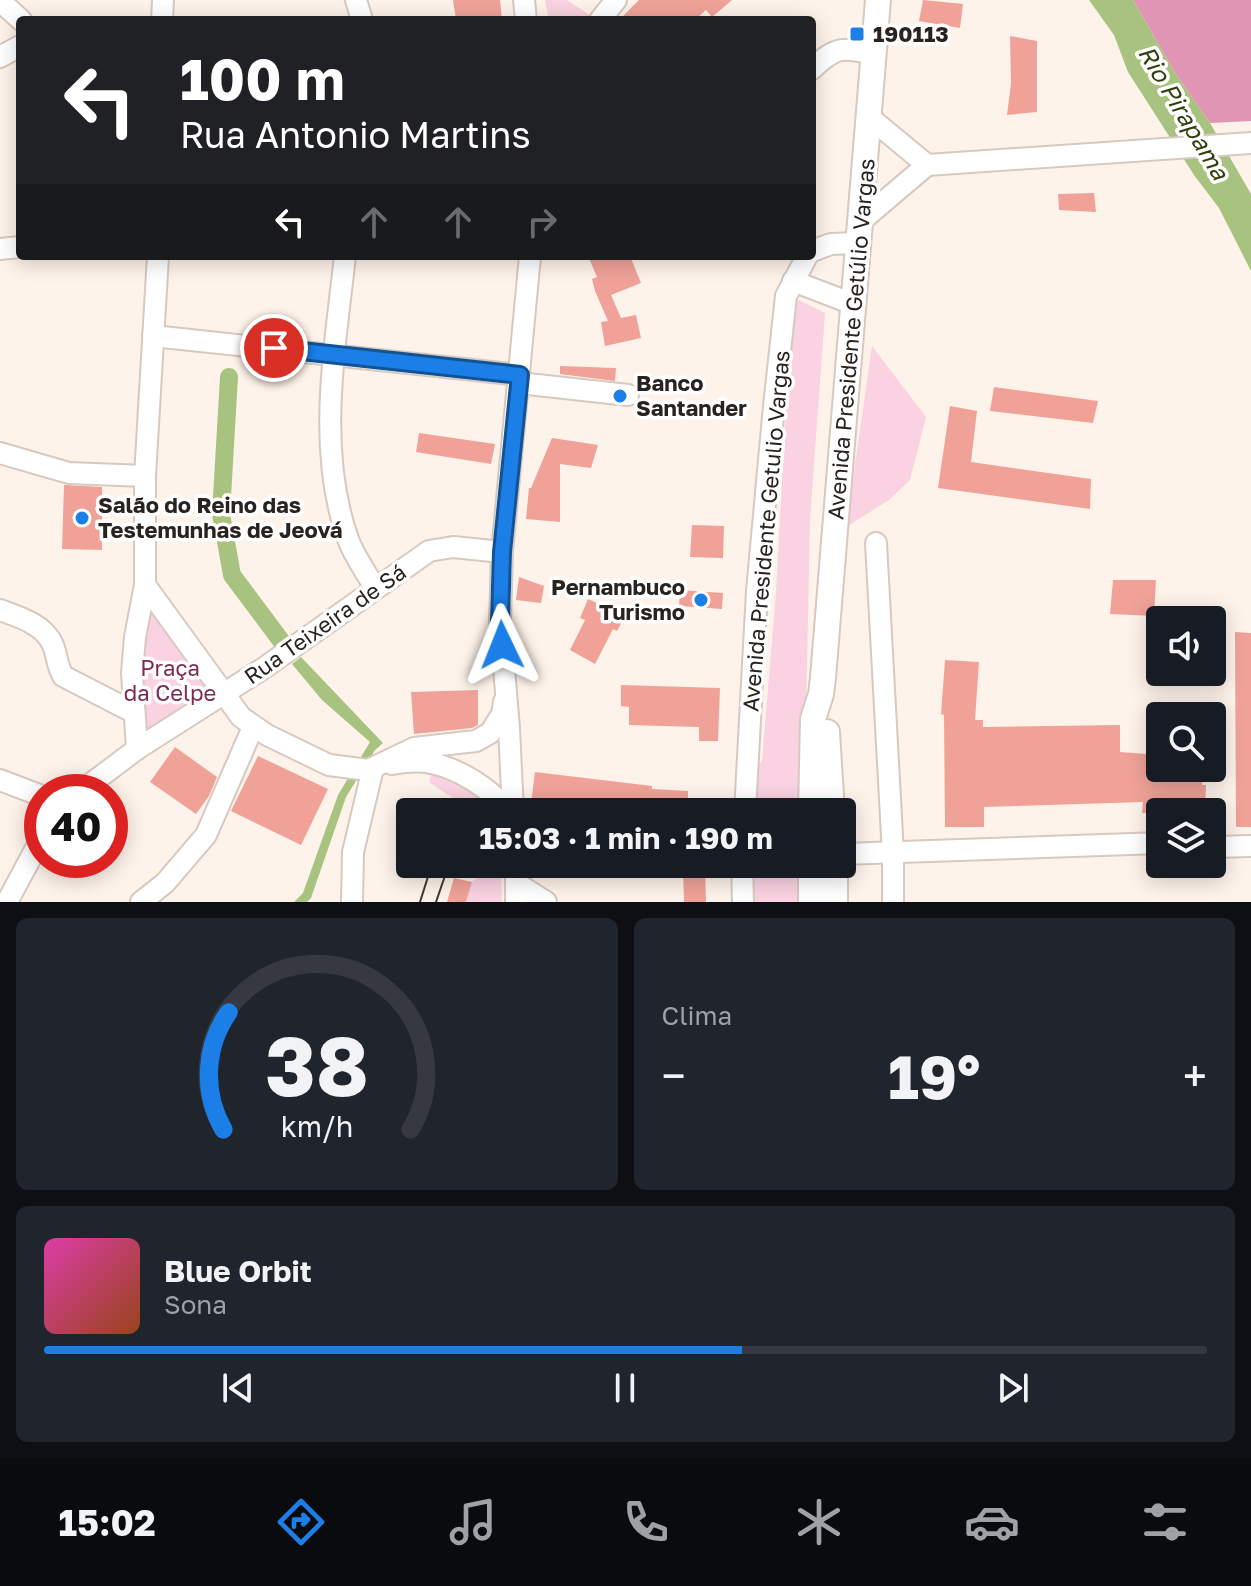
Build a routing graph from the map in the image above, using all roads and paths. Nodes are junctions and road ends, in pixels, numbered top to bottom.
1 (616, 0) edge
2 (878, 0) edge
3 (0, 1) edge
4 (17, 16) edge
5 (603, 16) edge
6 (874, 54) junction
7 (816, 65) edge
8 (869, 117) junction
9 (1251, 143) edge
10 (927, 165) junction
11 (858, 233) junction
12 (816, 250) edge
13 (158, 260) edge
14 (345, 260) edge
15 (530, 260) edge
16 (805, 260) edge
17 (793, 281) junction
18 (853, 304) junction
19 (153, 336) junction
20 (335, 354) junction
21 (519, 379) junction
22 (628, 395) dead end
23 (0, 453) edge
24 (145, 476) junction
25 (876, 543) dead end
26 (502, 552) junction
27 (145, 585) junction
28 (375, 588) junction
29 (0, 610) edge
30 (823, 678) junction
31 (226, 693) junction
32 (506, 693) junction
33 (133, 712) junction
34 (253, 727) junction
35 (137, 749) junction
36 (379, 766) junction
37 (104, 774) edge
38 (0, 780) edge
39 (24, 789) edge
40 (495, 798) edge
41 (512, 798) edge
42 (746, 798) edge
43 (811, 798) edge
44 (831, 798) edge
45 (1146, 843) edge
46 (1251, 846) edge
47 (1226, 847) edge
48 (856, 854) edge
49 (893, 854) junction
50 (24, 870) edge
51 (742, 878) edge
52 (811, 878) edge
53 (835, 878) edge
54 (516, 883) edge
55 (7, 902) edge
56 (141, 902) edge
57 (352, 902) edge
58 (546, 902) edge
59 (743, 902) edge
60 (811, 902) edge
61 (835, 902) edge
62 (893, 902) edge

1 - 5 street
2 - 6 main road, Avenida Presidente Getúlio Vargas
3 - 4 street
6 - 7 street
6 - 8 main road, Avenida Presidente Getúlio Vargas
8 - 10 street
8 - 11 main road, Avenida Presidente Getúlio Vargas
9 - 10 street
10 - 11 street
11 - 12 street
11 - 18 main road, Avenida Presidente Getúlio Vargas
13 - 19 street
14 - 20 street
15 - 21 street
16 - 17 street, Avenida Presidente Getulio Vargas
17 - 18 street
17 - 42 street, Avenida Presidente Getulio Vargas
18 - 30 main road, Avenida Presidente Getúlio Vargas
19 - 20 street
19 - 24 street
20 - 21 street
20 - 28 street
21 - 22 street
21 - 26 street
23 - 24 street
24 - 27 street
25 - 49 street
26 - 28 street, Rua Teixeira de Sá
26 - 32 street
27 - 31 street
27 - 33 street
28 - 31 street, Rua Teixeira de Sá
29 - 33 street
30 - 43 main road, Avenida Presidente Getúlio Vargas
30 - 44 main road, Avenida Presidente Getúlio Vargas
31 - 34 street
31 - 35 street, Rua Teixeira de Sá
32 - 36 street
32 - 41 street
33 - 35 street
34 - 36 street
34 - 56 street
35 - 37 street, Rua Teixeira de Sá
36 - 40 street
36 - 57 street
38 - 39 street
45 - 49 street
46 - 47 street
48 - 49 street
49 - 62 street
50 - 55 street
51 - 59 street
52 - 60 main road
53 - 61 main road
54 - 58 street

